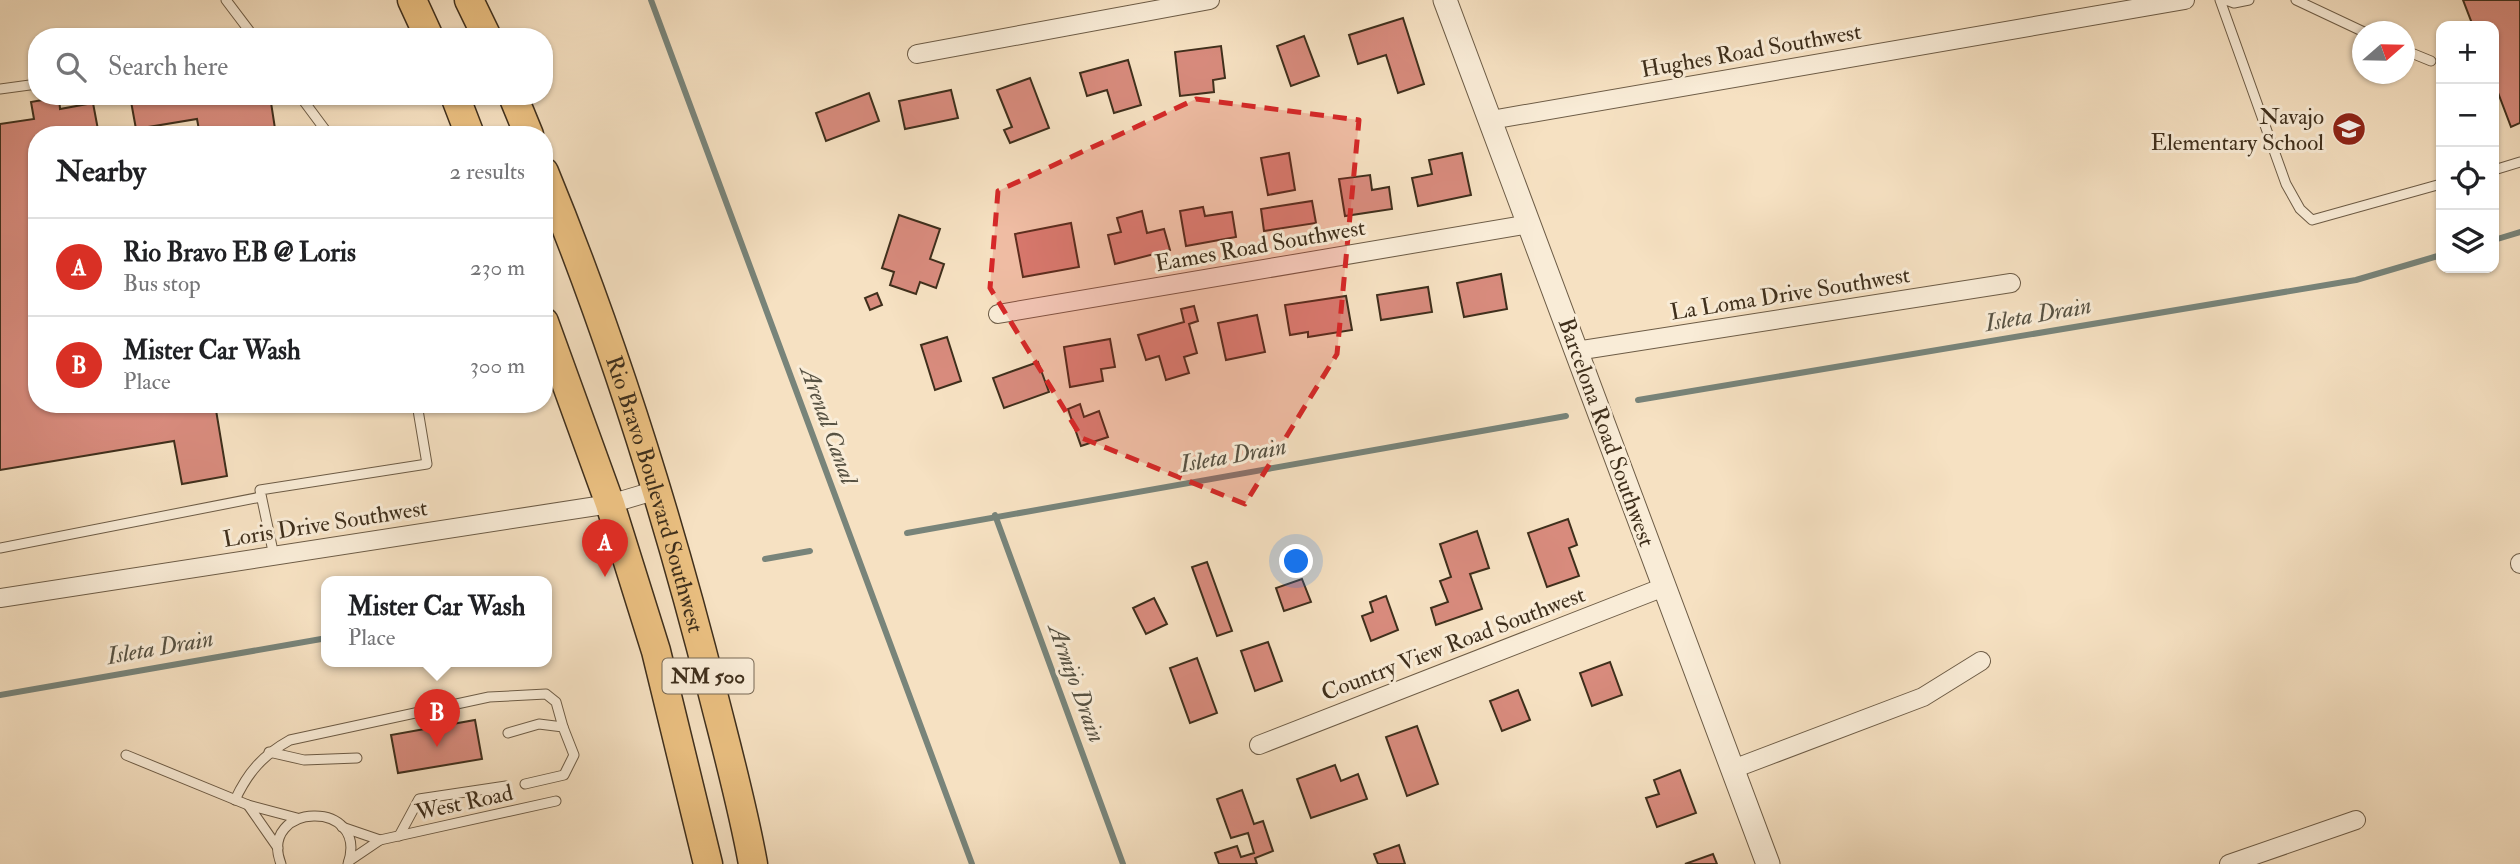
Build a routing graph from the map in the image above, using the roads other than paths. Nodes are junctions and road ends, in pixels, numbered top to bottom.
1 (226, 0) edge
2 (412, 0) edge
3 (469, 0) edge
4 (1210, 0) edge
5 (1445, 0) edge
6 (2185, 0) edge
7 (2220, 0) edge
8 (2227, 0) edge
9 (2249, 0) edge
10 (2296, 0) edge
11 (2352, 26) edge
12 (247, 28) edge
13 (425, 28) edge
14 (483, 28) edge
15 (917, 54) dead end
16 (2415, 54) edge
17 (2431, 61) dead end
18 (28, 85) edge
19 (0, 89) edge
20 (307, 105) edge
21 (459, 105) edge
22 (517, 105) edge
23 (1491, 120) junction
24 (322, 126) edge
25 (467, 126) edge
26 (525, 126) edge
27 (2520, 162) edge
28 (2499, 168) edge
29 (2436, 185) edge
30 (553, 194) edge
31 (1530, 224) junction
32 (2011, 283) dead end
33 (998, 314) dead end
34 (553, 347) edge
35 (1576, 351) junction
36 (418, 413) edge
37 (657, 490) junction
38 (261, 497) junction
39 (610, 504) junction
40 (0, 548) edge
41 (274, 556) junction
42 (1664, 587) junction
43 (0, 598) edge
44 (1981, 661) dead end
45 (563, 727) junction
46 (508, 733) dead end
47 (1259, 745) dead end
48 (268, 752) junction
49 (126, 755) dead end
50 (357, 758) dead end
51 (1733, 769) junction
52 (525, 784) dead end
53 (506, 786) dead end
54 (235, 800) junction
55 (556, 801) dead end
56 (248, 805) junction
57 (297, 818) junction
58 (2356, 820) dead end
59 (342, 827) junction
60 (399, 836) junction
61 (380, 840) junction
62 (278, 848) junction
63 (348, 862) edge
64 (281, 864) edge
65 (708, 864) edge
66 (753, 864) edge
67 (1768, 864) edge
68 (2229, 864) edge

1 - 12 lane
2 - 13 main road
3 - 14 main road
4 - 15 street
5 - 23 street, Barcelona Road Southwest
6 - 23 street, Hughes Road Southwest
7 - 29 lane
8 - 9 lane
10 - 11 lane
16 - 17 lane
18 - 19 lane
20 - 24 lane
21 - 25 main road
22 - 26 main road
23 - 31 street, Barcelona Road Southwest
27 - 28 lane
30 - 37 main road, Rio Bravo Boulevard Southwest / NM 500
31 - 33 street, Eames Road Southwest
31 - 35 street, Barcelona Road Southwest
32 - 35 street, La Loma Drive Southwest
34 - 39 main road, Rio Bravo Boulevard Southwest / NM 500
35 - 42 street, Barcelona Road Southwest
36 - 38 lane
37 - 39 street, Loris Drive Southwest
37 - 66 main road, Rio Bravo Boulevard Southwest / NM 500
38 - 40 lane
38 - 41 lane
39 - 41 street, Loris Drive Southwest
39 - 65 main road, Rio Bravo Boulevard Southwest / NM 500
41 - 43 street, Loris Drive Southwest
42 - 47 street, Country View Road Southwest
42 - 51 street, Barcelona Road Southwest
44 - 51 street
45 - 46 lane
45 - 48 lane
45 - 52 lane
48 - 50 lane
48 - 54 lane
49 - 54 lane
51 - 67 street, Barcelona Road Southwest
53 - 60 lane
54 - 56 lane
55 - 60 lane, West Road
56 - 57 lane
56 - 62 lane
57 - 59 lane
57 - 62 lane
58 - 68 street
59 - 61 lane
59 - 63 lane
60 - 61 lane, West Road
61 - 63 lane, West Road
62 - 64 lane

